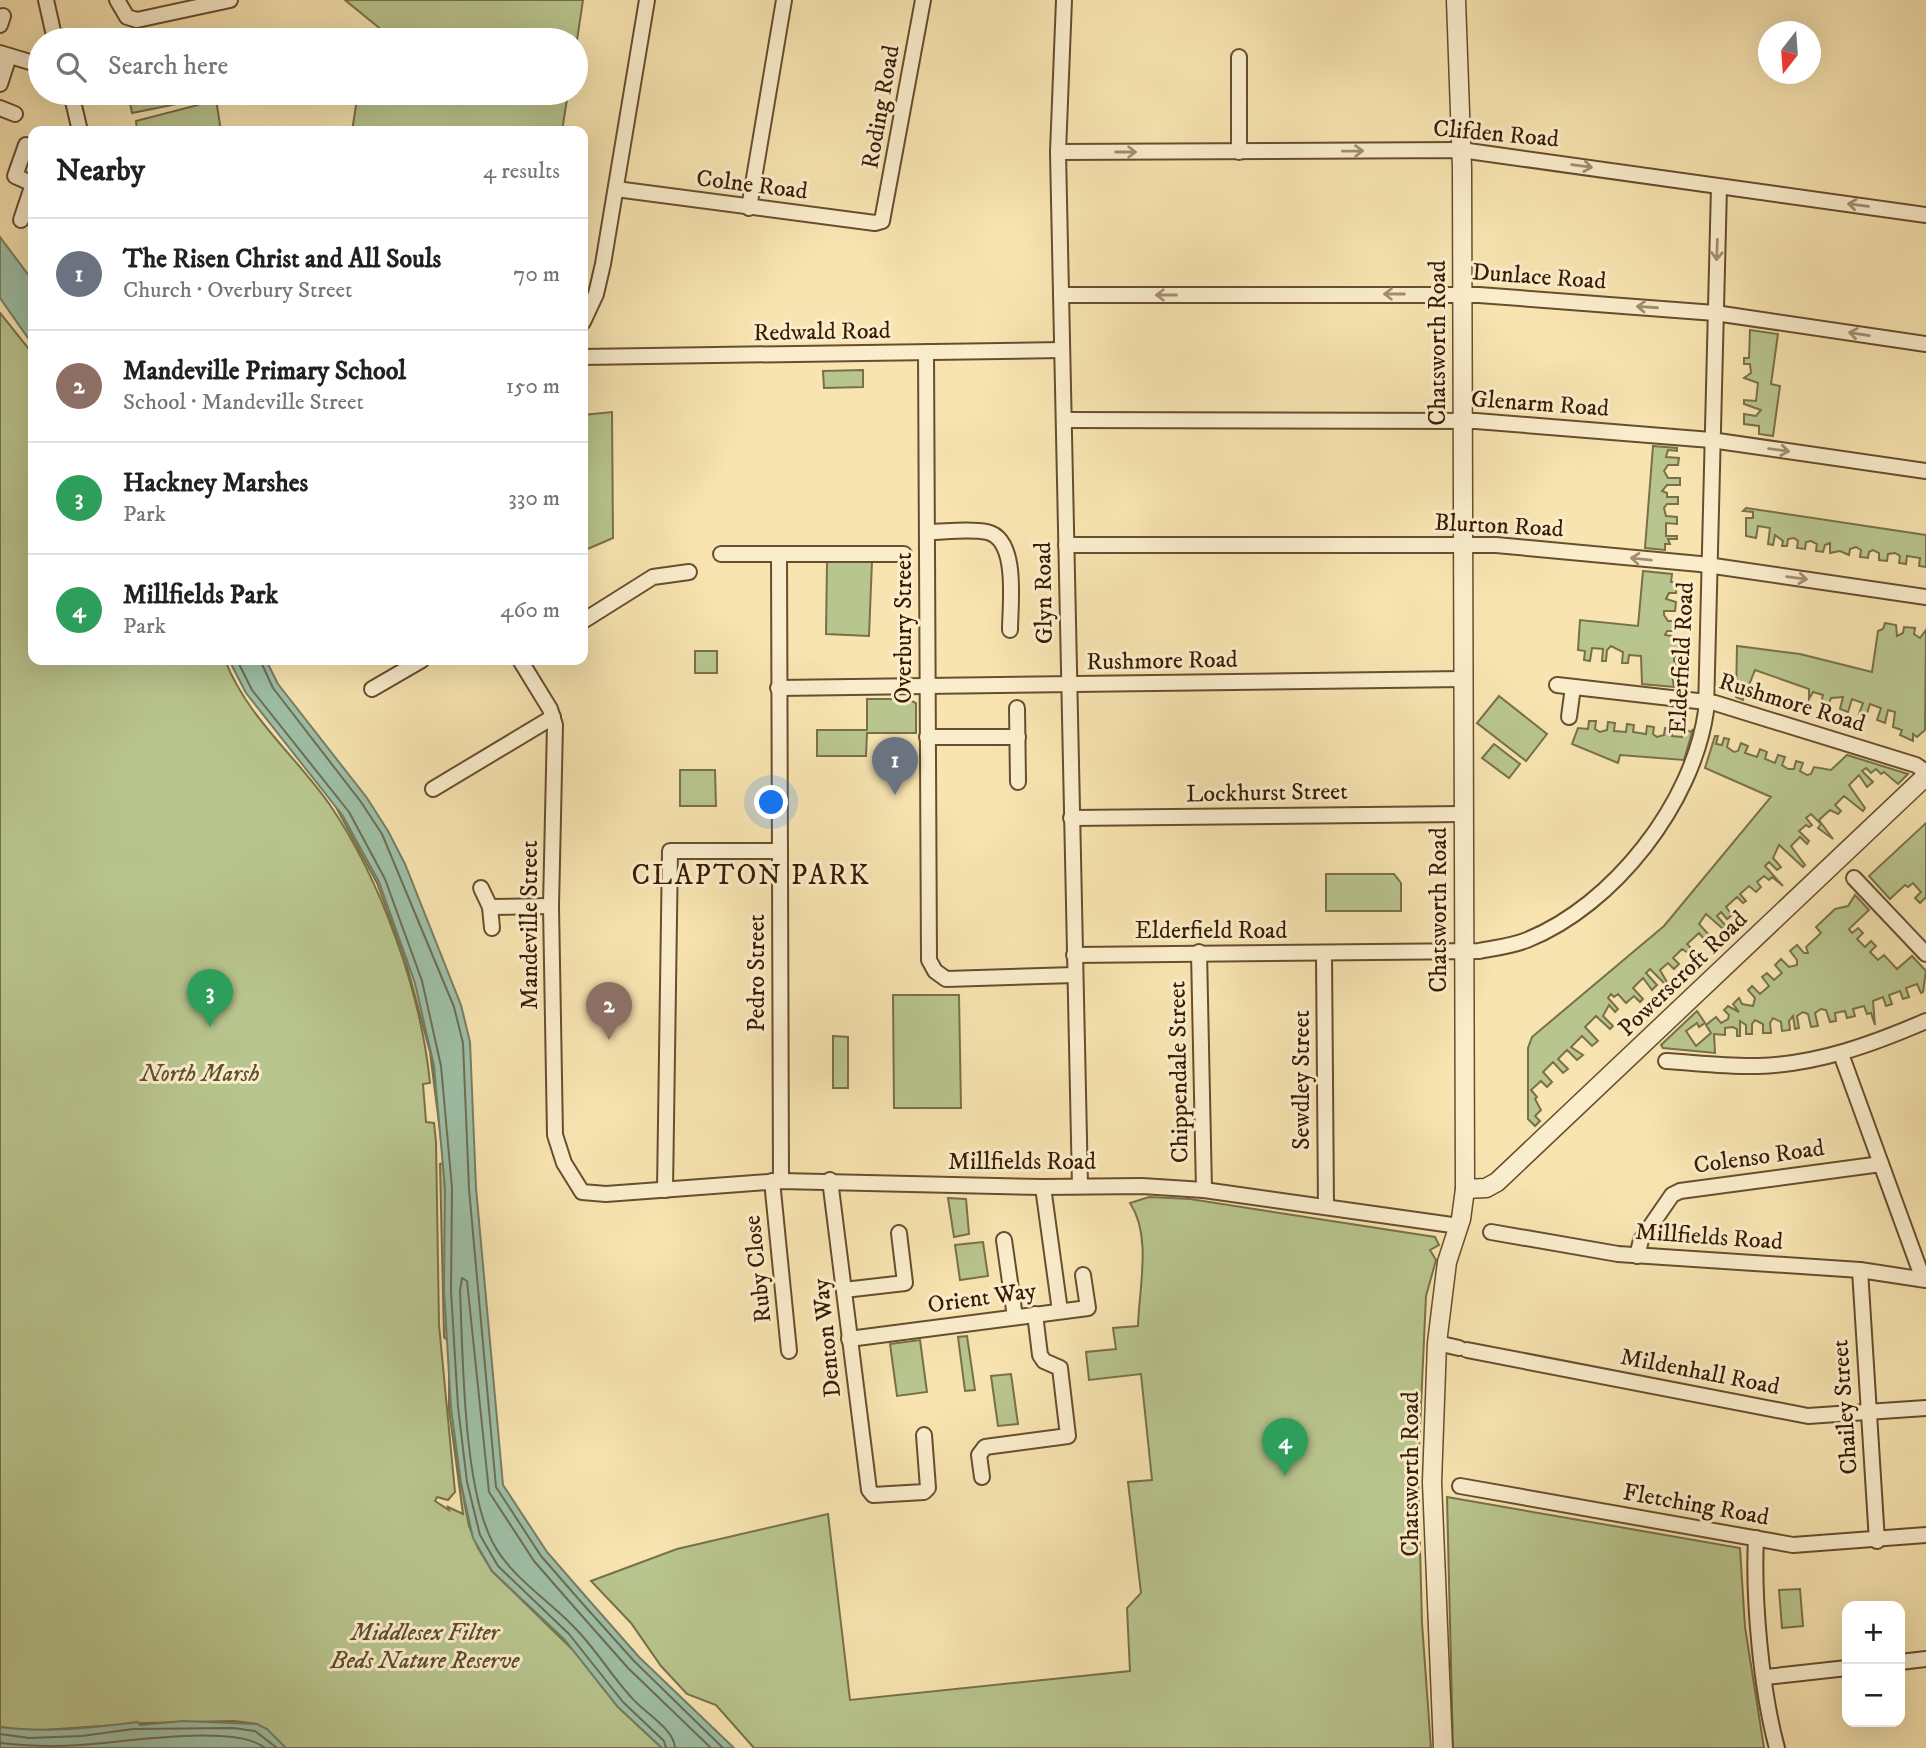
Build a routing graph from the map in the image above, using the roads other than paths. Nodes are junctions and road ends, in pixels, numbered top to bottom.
1 (46, 0) edge
2 (117, 0) edge
3 (230, 0) edge
4 (647, 0) edge
5 (784, 0) edge
6 (923, 0) edge
7 (1063, 0) edge
8 (1456, 0) edge
9 (52, 28) edge
10 (4, 55) edge
11 (1239, 57) dead end
12 (28, 62) edge
13 (0, 84) edge
14 (74, 105) edge
15 (0, 108) edge
16 (15, 114) dead end
17 (79, 126) edge
18 (26, 145) dead end
19 (1461, 150) junction
20 (1058, 152) junction
21 (1239, 152) junction
22 (28, 182) edge
23 (1719, 187) junction
24 (616, 189) junction
25 (28, 198) edge
26 (749, 208) junction
27 (1926, 215) edge
28 (20, 220) dead end
29 (882, 221) joint
30 (1462, 294) junction
31 (1061, 295) junction
32 (588, 311) edge
33 (1715, 313) junction
34 (1926, 344) edge
35 (1062, 350) junction
36 (926, 352) junction
37 (588, 357) edge
38 (1064, 420) junction
39 (1462, 421) junction
40 (1711, 440) junction
41 (1926, 471) edge
42 (927, 532) junction
43 (1066, 545) junction
44 (1463, 545) junction
45 (721, 554) dead end
46 (779, 554) junction
47 (904, 554) dead end
48 (1709, 566) junction
49 (689, 572) dead end
50 (1926, 597) edge
51 (588, 618) edge
52 (1010, 630) dead end
53 (413, 665) edge
54 (524, 665) edge
55 (1463, 679) junction
56 (1068, 684) junction
57 (1557, 685) dead end
58 (926, 687) junction
59 (1573, 687) junction
60 (778, 688) junction
61 (372, 689) dead end
62 (1706, 701) junction
63 (1017, 708) dead end
64 (553, 717) junction
65 (1569, 717) dead end
66 (926, 737) junction
67 (1018, 737) junction
68 (1926, 774) edge
69 (1018, 782) dead end
70 (433, 789) dead end
71 (1463, 814) junction
72 (1071, 818) junction
73 (780, 850) junction
74 (1854, 878) dead end
75 (481, 888) dead end
76 (551, 906) junction
77 (490, 907) junction
78 (492, 928) dead end
79 (1464, 951) junction
80 (1199, 952) junction
81 (1324, 954) junction
82 (1926, 954) edge
83 (1074, 955) junction
84 (1074, 975) junction
85 (1926, 1021) edge
86 (1841, 1054) junction
87 (1666, 1061) dead end
88 (1881, 1164) junction
89 (830, 1180) junction
90 (776, 1181) junction
91 (1080, 1186) junction
92 (1043, 1187) junction
93 (1465, 1189) junction
94 (665, 1190) junction
95 (1204, 1190) junction
96 (583, 1192) joint
97 (1326, 1206) junction
98 (1459, 1226) junction
99 (1491, 1231) dead end
100 (899, 1233) dead end
101 (1004, 1240) dead end
102 (1637, 1255) junction
103 (1860, 1270) junction
104 (1083, 1275) dead end
105 (1924, 1280) edge
106 (844, 1290) junction
107 (1060, 1311) junction
108 (1035, 1314) junction
109 (1015, 1317) junction
110 (849, 1339) junction
111 (1437, 1343) junction
112 (789, 1352) dead end
113 (1926, 1408) edge
114 (1868, 1414) junction
115 (924, 1435) dead end
116 (982, 1478) dead end
117 (1432, 1482) junction
118 (1926, 1535) edge
119 (1756, 1538) junction
120 (1877, 1541) junction
121 (1926, 1659) edge
122 (1905, 1661) edge
123 (1842, 1668) edge
124 (1766, 1676) junction
125 (1443, 1748) edge
126 (1777, 1748) edge

1 - 9 street
2 - 3 street
4 - 24 street
5 - 26 street
6 - 29 street, Roding Road
7 - 20 street, Glyn Road
8 - 19 street, Chatsworth Road
10 - 12 street
10 - 13 street
11 - 21 street
14 - 17 street
15 - 16 street
18 - 22 street
21 -> 19 street, Clifden Road
19 -> 23 street, Clifden Road
19 - 30 street, Chatsworth Road
20 -> 21 street, Clifden Road
20 - 31 street, Glyn Road
27 -> 23 street, Clifden Road
23 -> 33 street, Elderfield Road
24 - 26 street, Colne Road
24 - 32 street
25 - 28 street
26 - 29 street, Colne Road
30 -> 31 street, Dunlace Road
33 -> 30 street, Dunlace Road
30 - 39 street, Chatsworth Road
31 - 35 street, Glyn Road
34 -> 33 street, Dunlace Road
33 - 40 street, Elderfield Road
35 - 36 street, Redwald Road
35 - 38 street, Glyn Road
36 - 37 street, Redwald Road
36 - 42 street, Overbury Street
38 - 39 street, Glenarm Road
38 - 43 street, Glyn Road
39 - 40 street, Glenarm Road
39 - 44 street, Chatsworth Road
40 -> 41 street, Glenarm Road
40 - 48 street, Elderfield Road
42 - 52 street
42 - 58 street, Overbury Street
43 - 44 street, Blurton Road
43 - 56 street, Glyn Road
48 -> 44 street, Blurton Road
44 - 55 street, Chatsworth Road
45 - 46 street
46 - 47 street
46 - 60 street, Pedro Street
48 -> 50 street, Blurton Road
48 - 62 street, Elderfield Road
49 - 51 street
53 - 61 street
54 - 64 street, Mandeville Street
55 - 56 street, Rushmore Road
55 - 71 street, Chatsworth Road
56 - 58 street, Rushmore Road
56 - 72 street, Glyn Road
57 - 59 street, Rushmore Road
58 - 60 street, Rushmore Road
58 - 66 street, Overbury Street
59 - 62 street, Rushmore Road
59 - 65 street
60 - 73 street, Pedro Street
62 - 68 street, Rushmore Road
62 - 79 street, Elderfield Road
63 - 67 street
64 - 70 street
64 - 76 street, Mandeville Street
66 - 67 street
66 - 84 street, Overbury Street
67 - 69 street
68 - 93 street, Powerscroft Road
71 - 72 street, Lockhurst Street
71 - 79 street, Chatsworth Road
72 - 83 street, Glyn Road
73 - 90 street, Pedro Street
73 - 94 street
74 - 82 street
75 - 77 street
76 - 77 street
76 - 96 street, Mandeville Street
77 - 78 street
79 - 81 street, Elderfield Road
79 - 93 street, Chatsworth Road
80 - 81 street, Elderfield Road
80 - 83 street, Elderfield Road
80 - 95 street, Chippendale Street
81 - 97 street, Sewdley Street
83 - 84 street, Glyn Road
84 - 91 street, Glyn Road
85 - 86 street
86 - 87 street
86 - 88 street
88 - 102 street, Colenso Road
88 - 105 street
89 - 90 street, Millfields Road
89 - 92 street, Millfields Road
89 - 106 street, Denton Way
90 - 94 street, Millfields Road
90 - 112 street, Ruby Close
91 - 92 street, Millfields Road
91 - 95 street, Millfields Road
92 - 107 street
93 - 98 street, Chatsworth Road
94 - 96 street, Millfields Road
95 - 97 street, Millfields Road
97 - 98 street, Millfields Road
98 - 111 street, Chatsworth Road
99 - 102 street, Millfields Road
100 - 106 street
101 - 109 street
102 - 103 street, Millfields Road
103 - 105 street, Millfields Road
103 - 114 street, Chailey Street
104 - 107 street, Orient Way
106 - 110 street, Denton Way
107 - 108 street, Orient Way
108 - 109 street, Orient Way
108 - 116 street
109 - 110 street, Orient Way
110 - 115 street, Denton Way
111 - 114 street, Mildenhall Road
111 - 117 street, Chatsworth Road
113 - 114 street, Mildenhall Road
114 - 120 street, Chailey Street
117 - 119 street, Fletching Road
117 - 125 street, Chatsworth Road
118 - 120 street, Fletching Road
119 - 120 street, Fletching Road
119 - 124 street
121 - 122 street
123 - 124 street
124 - 126 street

